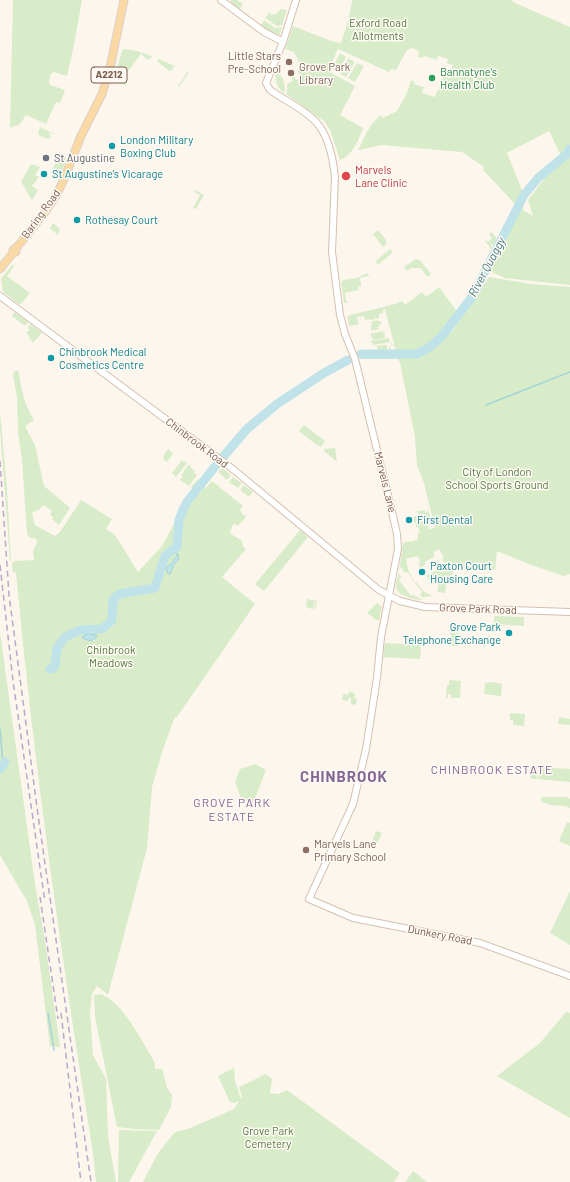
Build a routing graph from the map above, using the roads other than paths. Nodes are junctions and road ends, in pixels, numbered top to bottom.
1 (124, 0) edge
2 (222, 0) edge
3 (296, 0) edge
4 (283, 42) junction
5 (0, 269) edge
6 (0, 272) edge
7 (0, 296) edge
8 (389, 596) junction
9 (570, 612) edge
10 (309, 899) joint
11 (570, 976) edge

1 - 5 main road, Baring Road / A2212
2 - 4 street
3 - 4 street
4 - 8 street, Marvels Lane
5 - 6 main road, Baring Road / A2212
7 - 8 street, Chinbrook Road
8 - 9 street, Grove Park Road
8 - 10 street, Marvels Lane
10 - 11 street, Dunkery Road

